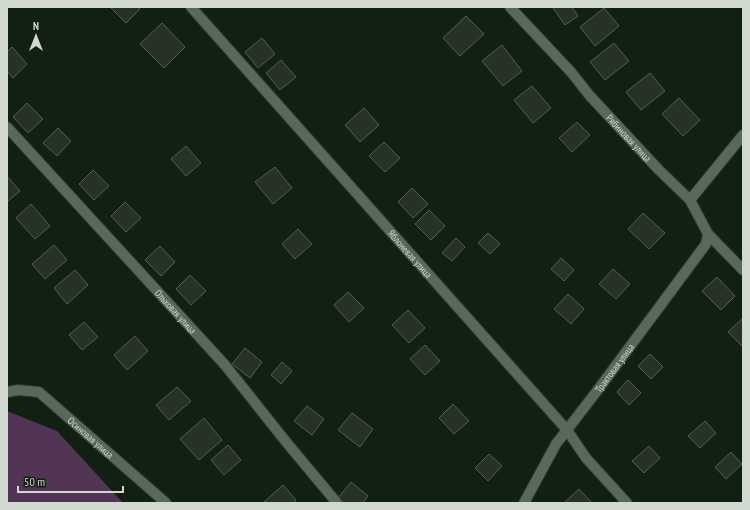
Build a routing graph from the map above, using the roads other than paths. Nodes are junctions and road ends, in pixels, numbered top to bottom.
1 (191, 7) edge
2 (510, 7) edge
3 (7, 127) edge
4 (743, 135) edge
5 (690, 200) junction
6 (708, 234) junction
7 (743, 270) edge
8 (7, 392) edge
9 (567, 430) junction
10 (166, 503) edge
11 (337, 503) edge
12 (524, 503) edge
13 (627, 503) edge

1 - 9 street, Яблоневая улица
2 - 5 street, Рябиновая улица
3 - 11 street, Ольховая улица
4 - 5 street
5 - 6 street, Рябиновая улица
6 - 7 street, Рябиновая улица
6 - 9 street, Трактовая улица
8 - 10 street, Осиновая улица
9 - 12 street, Трактовая улица
9 - 13 street, Яблоневая улица

